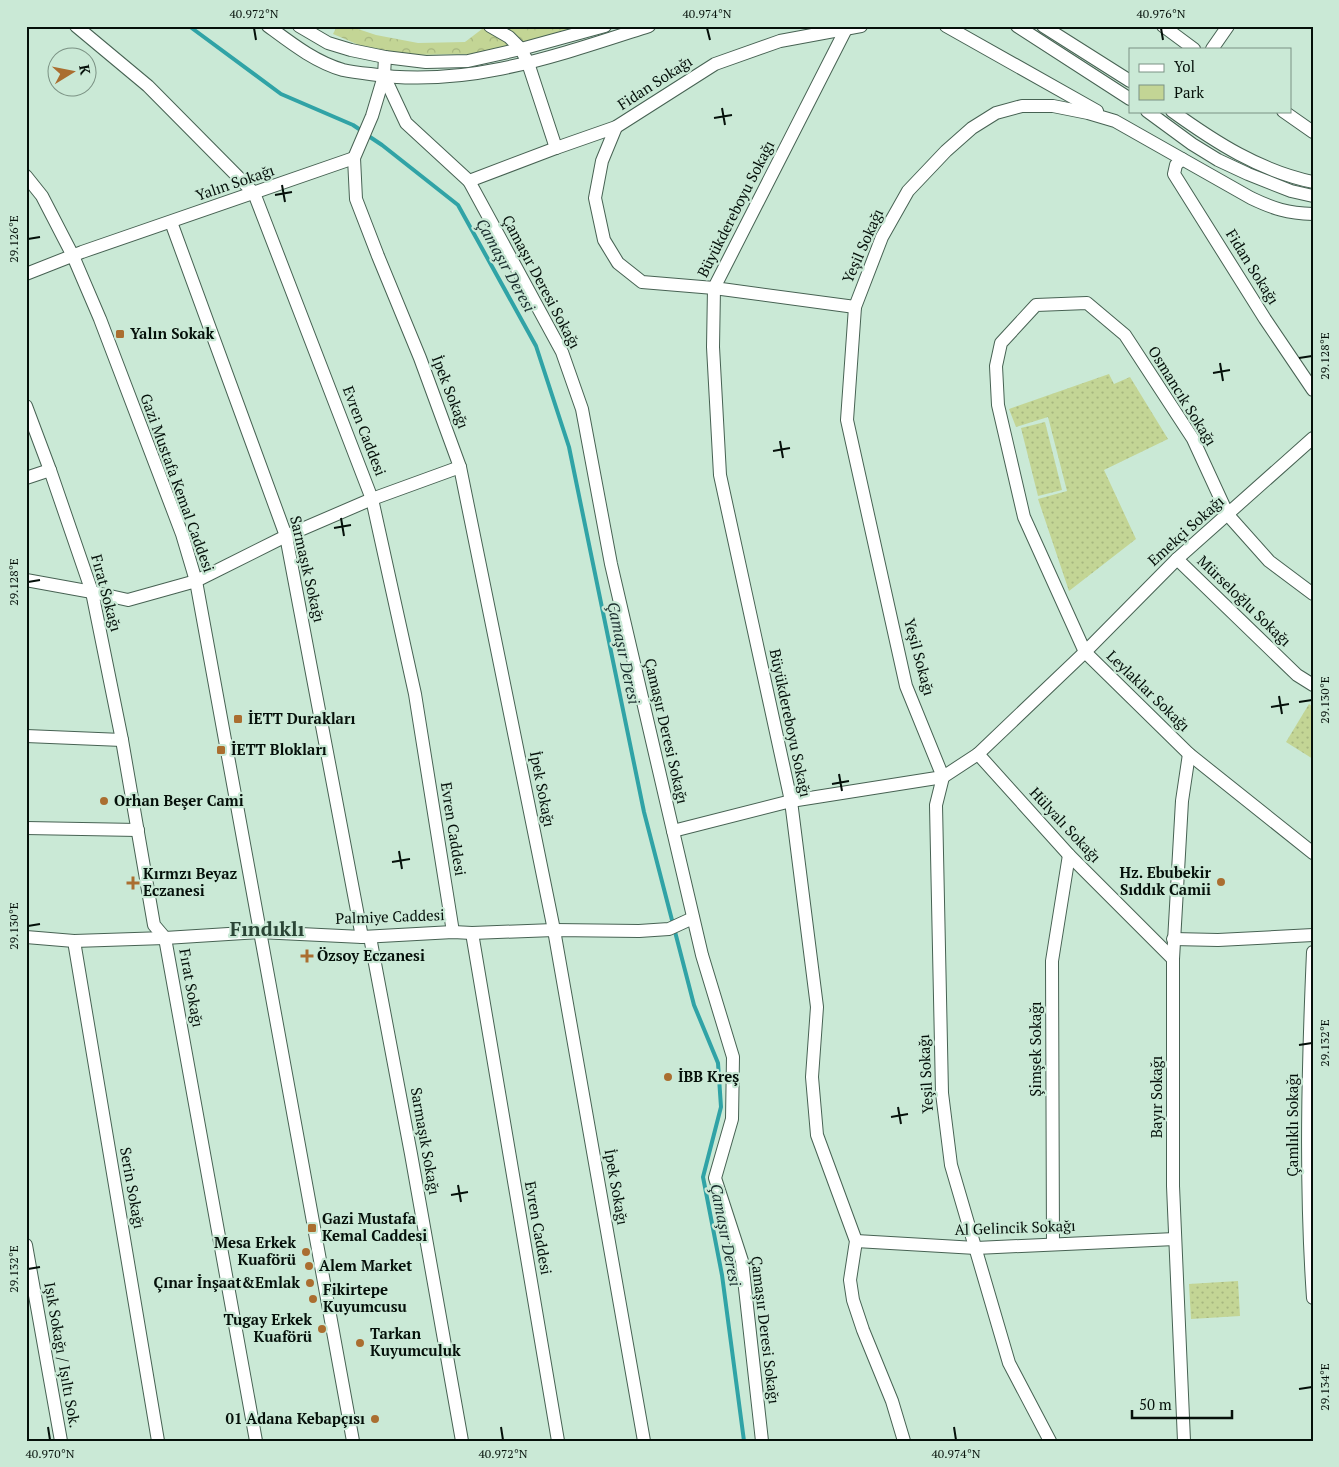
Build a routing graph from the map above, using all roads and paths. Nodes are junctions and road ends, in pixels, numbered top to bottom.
1 (76, 26) edge
2 (268, 26) edge
3 (299, 26) edge
4 (490, 26) edge
5 (605, 26) edge
6 (649, 26) edge
7 (861, 26) edge
8 (946, 26) edge
9 (1017, 26) edge
10 (1043, 26) edge
11 (1163, 26) edge
12 (1228, 26) edge
13 (846, 29) junction
14 (620, 31) edge
15 (1193, 48) edge
16 (1213, 48) edge
17 (522, 49) junction
18 (385, 57) junction
19 (528, 63) junction
20 (384, 76) junction
21 (1129, 80) edge
22 (1129, 98) edge
23 (1148, 112) edge
24 (1173, 112) edge
25 (1284, 112) edge
26 (1115, 121) junction
27 (616, 127) junction
28 (1313, 132) edge
29 (556, 148) junction
30 (354, 158) junction
31 (1182, 160) junction
32 (26, 176) edge
33 (469, 181) junction
34 (1313, 182) edge
35 (254, 193) junction
36 (1313, 196) edge
37 (1313, 214) edge
38 (171, 222) junction
39 (73, 256) junction
40 (26, 274) edge
41 (714, 288) junction
42 (855, 308) junction
43 (1313, 390) edge
44 (26, 406) edge
45 (1313, 438) edge
46 (460, 467) junction
47 (50, 470) junction
48 (26, 478) edge
49 (372, 499) junction
50 (1228, 515) junction
51 (286, 536) junction
52 (1178, 559) junction
53 (26, 580) edge
54 (196, 581) junction
55 (92, 592) junction
56 (1313, 594) edge
57 (1085, 652) junction
58 (1313, 685) edge
59 (26, 736) edge
60 (122, 740) junction
61 (978, 754) junction
62 (1190, 754) junction
63 (943, 777) junction
64 (791, 801) junction
65 (26, 828) edge
66 (138, 830) junction
67 (673, 831) junction
68 (1313, 853) edge
69 (1069, 855) junction
70 (689, 920) junction
71 (554, 930) junction
72 (259, 932) junction
73 (453, 932) junction
74 (472, 933) junction
75 (1313, 935) edge
76 (26, 937) edge
77 (366, 937) junction
78 (165, 938) junction
79 (1173, 939) junction
80 (74, 941) junction
81 (1313, 952) edge
82 (1172, 959) junction
83 (1175, 1239) junction
84 (856, 1241) junction
85 (1053, 1244) junction
86 (26, 1245) edge
87 (976, 1248) junction
88 (1313, 1298) edge
89 (61, 1441) edge
90 (158, 1441) edge
91 (256, 1441) edge
92 (353, 1441) edge
93 (462, 1441) edge
94 (558, 1441) edge
95 (644, 1441) edge
96 (762, 1441) edge
97 (904, 1441) edge
98 (1050, 1441) edge
99 (1184, 1441) edge

1 - 35 street, Evren Caddesi
2 - 20 street
3 - 18 street
4 - 17 street
5 - 17 street
6 - 14 street
7 - 13 street, Fidan Sokağı
8 - 26 street
9 - 22 street
10 - 21 street
11 - 15 street
12 - 16 street
13 - 27 street, Fidan Sokağı
13 - 41 street, Büyükdereboyu Sokağı
14 - 19 street
17 - 18 street
17 - 19 street
18 - 20 street
19 - 20 street
19 - 29 street
20 - 30 street
20 - 33 street, Çamaşır Deresi Sokağı
23 - 36 street
24 - 34 street
25 - 28 street
26 - 31 street, Yeşil Sokağı
26 - 42 street, Yeşil Sokağı
27 - 29 street, Fidan Sokağı
27 - 41 street
29 - 33 street, Fidan Sokağı
30 - 35 street, Yalın Sokağı
30 - 46 street, İpek Sokağı
31 - 37 street, Yeşil Sokağı
31 - 43 street, Fidan Sokağı
32 - 39 street, Gazi Mustafa Kemal Caddesi
33 - 67 street, Çamaşır Deresi Sokağı
35 - 38 street, Yalın Sokağı
35 - 49 street, Evren Caddesi
38 - 39 street, Yalın Sokağı
38 - 51 street, Sarmaşık Sokağı
39 - 40 street, Yalın Sokağı
39 - 54 street, Gazi Mustafa Kemal Caddesi
41 - 42 street
41 - 64 street, Büyükdereboyu Sokağı
42 - 63 street, Yeşil Sokağı
44 - 47 street, Fırat Sokağı
45 - 50 street, Emekçi Sokağı
46 - 49 street
46 - 71 street, İpek Sokağı
47 - 48 street
47 - 55 street, Fırat Sokağı
49 - 51 street
49 - 73 street, Evren Caddesi
50 - 52 street, Emekçi Sokağı
50 - 56 street, Osmancık Sokağı
50 - 57 street, Osmancık Sokağı
51 - 54 street
51 - 77 street, Sarmaşık Sokağı
52 - 57 street, Emekçi Sokağı
52 - 58 street, Mürseloğlu Sokağı
53 - 55 street
54 - 55 street
54 - 72 street, Gazi Mustafa Kemal Caddesi
55 - 60 street, Fırat Sokağı
57 - 61 street, Leylaklar Sokağı
57 - 62 street, Leylaklar Sokağı
59 - 60 street
60 - 66 street, Fırat Sokağı
61 - 63 street, Leylaklar Sokağı
61 - 69 street, Hülyalı Sokağı
62 - 68 street, Leylaklar Sokağı
62 - 79 street, Bayır Sokağı
63 - 64 street
63 - 87 street, Yeşil Sokağı
64 - 67 street
64 - 84 street, Büyükdereboyu Sokağı
65 - 66 street
66 - 78 street, Fırat Sokağı
67 - 70 street, Çamaşır Deresi Sokağı
69 - 82 street, Hülyalı Sokağı
69 - 85 street, Şimşek Sokağı
70 - 71 street, Palmiye Caddesi
70 - 96 street, Çamaşır Deresi Sokağı
71 - 74 street, Palmiye Caddesi
71 - 95 street, İpek Sokağı
72 - 77 street, Palmiye Caddesi
72 - 78 street, Palmiye Caddesi
72 - 92 street, Gazi Mustafa Kemal Caddesi
73 - 74 street, Palmiye Caddesi
73 - 77 street, Palmiye Caddesi
74 - 94 street, Evren Caddesi
75 - 79 street
76 - 80 street, Palmiye Caddesi
77 - 93 street, Sarmaşık Sokağı
78 - 80 street, Palmiye Caddesi
78 - 91 street, Fırat Sokağı
79 - 82 street, Bayır Sokağı
80 - 90 street, Serin Sokağı
81 - 88 street, Çamlıklı Sokağı
82 - 83 street, Bayır Sokağı
83 - 85 street, Al Gelincik Sokağı
83 - 99 street, Bayır Sokağı
84 - 87 street, Al Gelincik Sokağı
84 - 97 street, Büyükdereboyu Sokağı
85 - 87 street, Al Gelincik Sokağı
86 - 89 street, Işık Sokağı / Işıltı Sok.
87 - 98 street, Yeşil Sokağı

